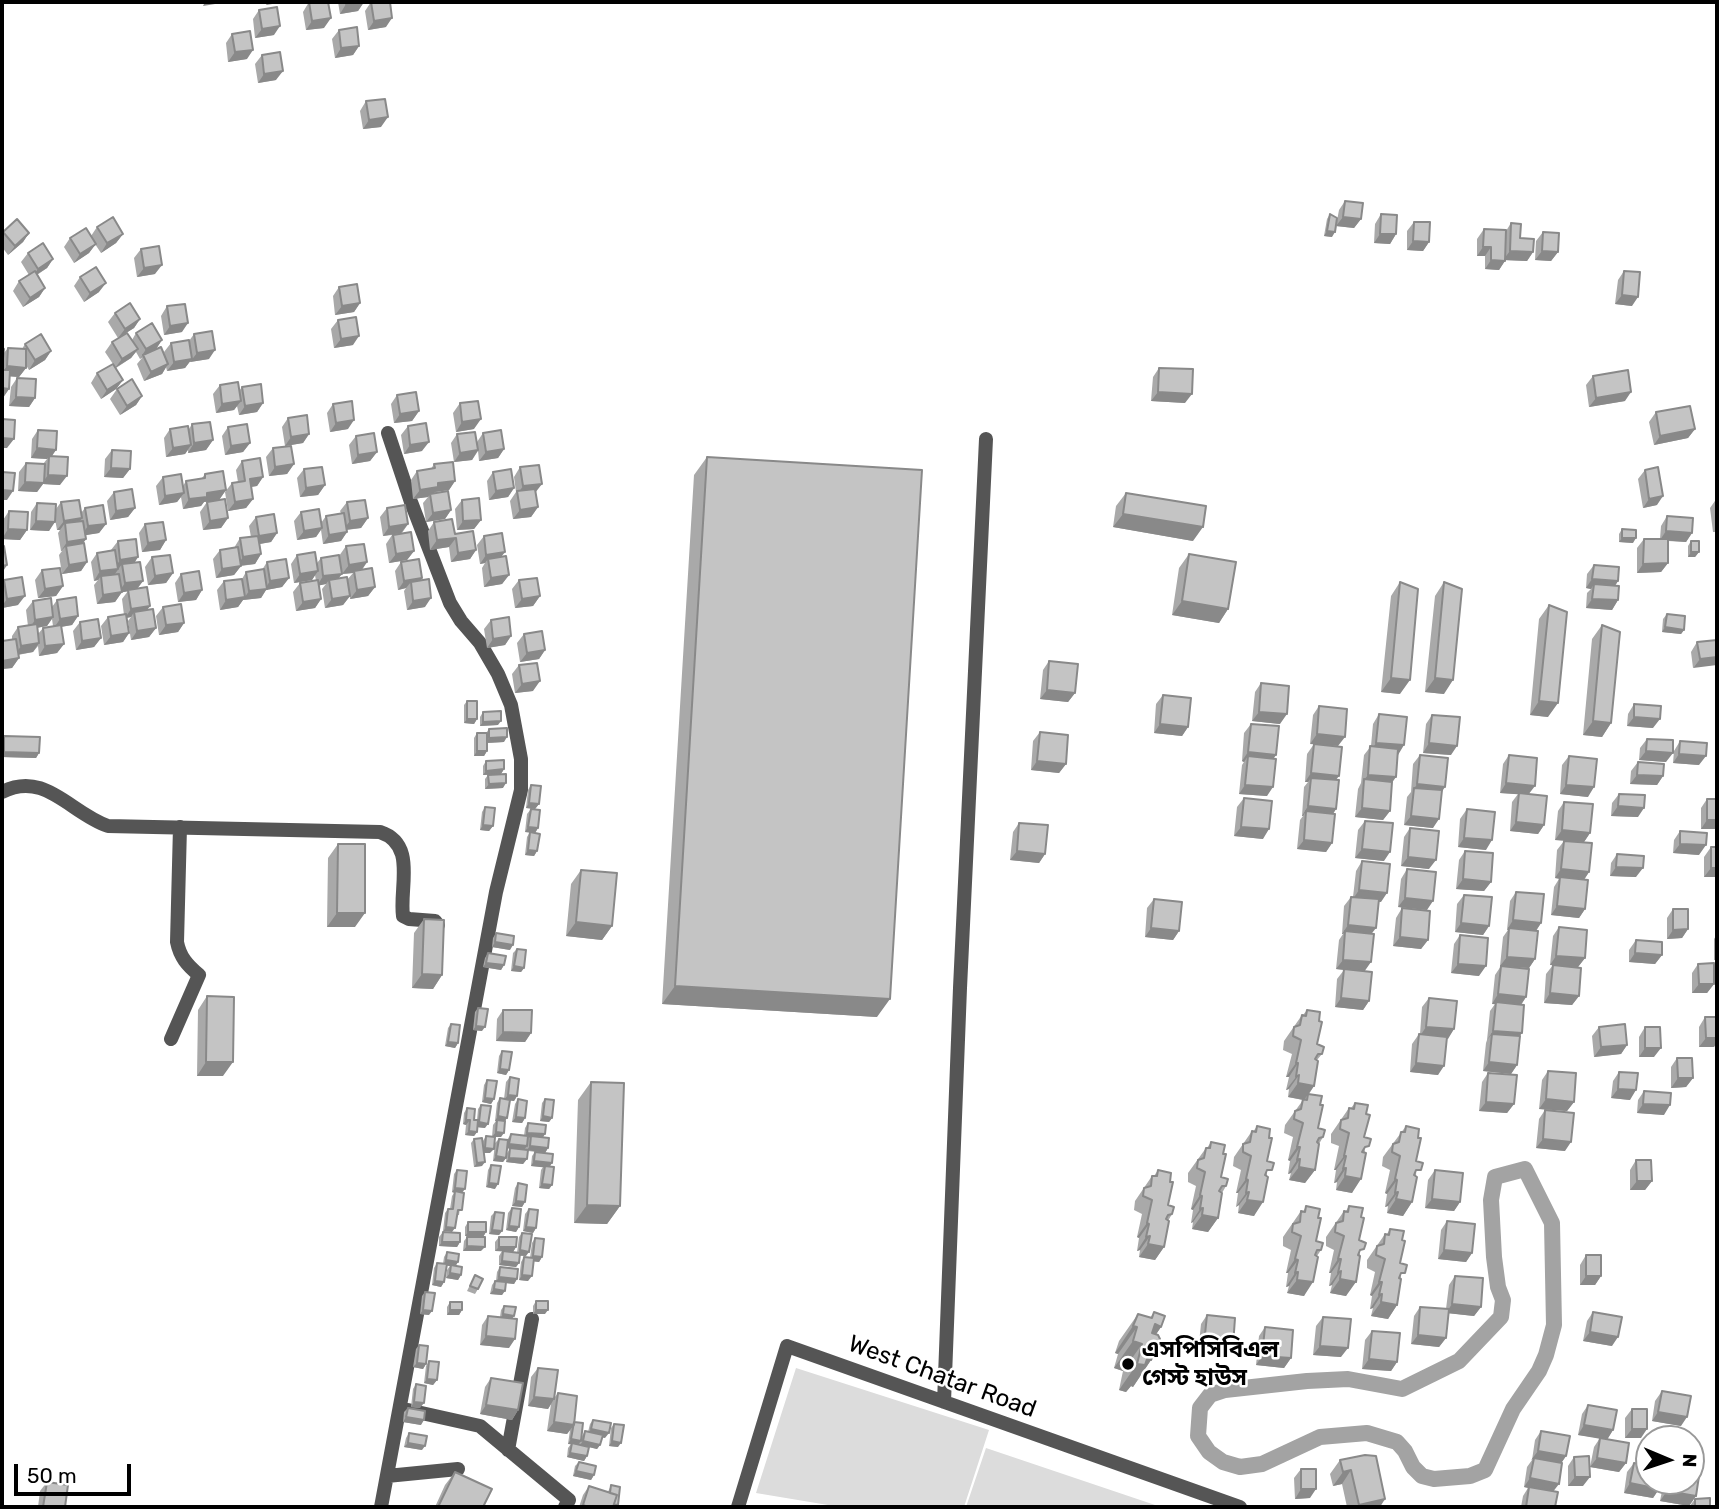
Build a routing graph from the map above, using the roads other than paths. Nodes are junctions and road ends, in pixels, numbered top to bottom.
1 (388, 433) dead end
2 (986, 439) dead end
3 (2, 792) edge
4 (180, 827) junction
5 (439, 934) edge
6 (172, 1039) dead end
7 (532, 1319) dead end
8 (944, 1402) junction
9 (400, 1408) junction
10 (508, 1450) junction
11 (458, 1469) dead end
12 (387, 1476) junction
13 (567, 1504) edge
14 (382, 1507) edge
15 (738, 1507) edge
16 (1241, 1507) edge

1 - 9 street
2 - 8 street
3 - 4 street
4 - 5 street
4 - 6 street
7 - 10 street
8 - 15 street, West Chatar Road
8 - 16 street, West Chatar Road
9 - 10 street
9 - 12 street
10 - 13 street
11 - 12 street
12 - 14 street

